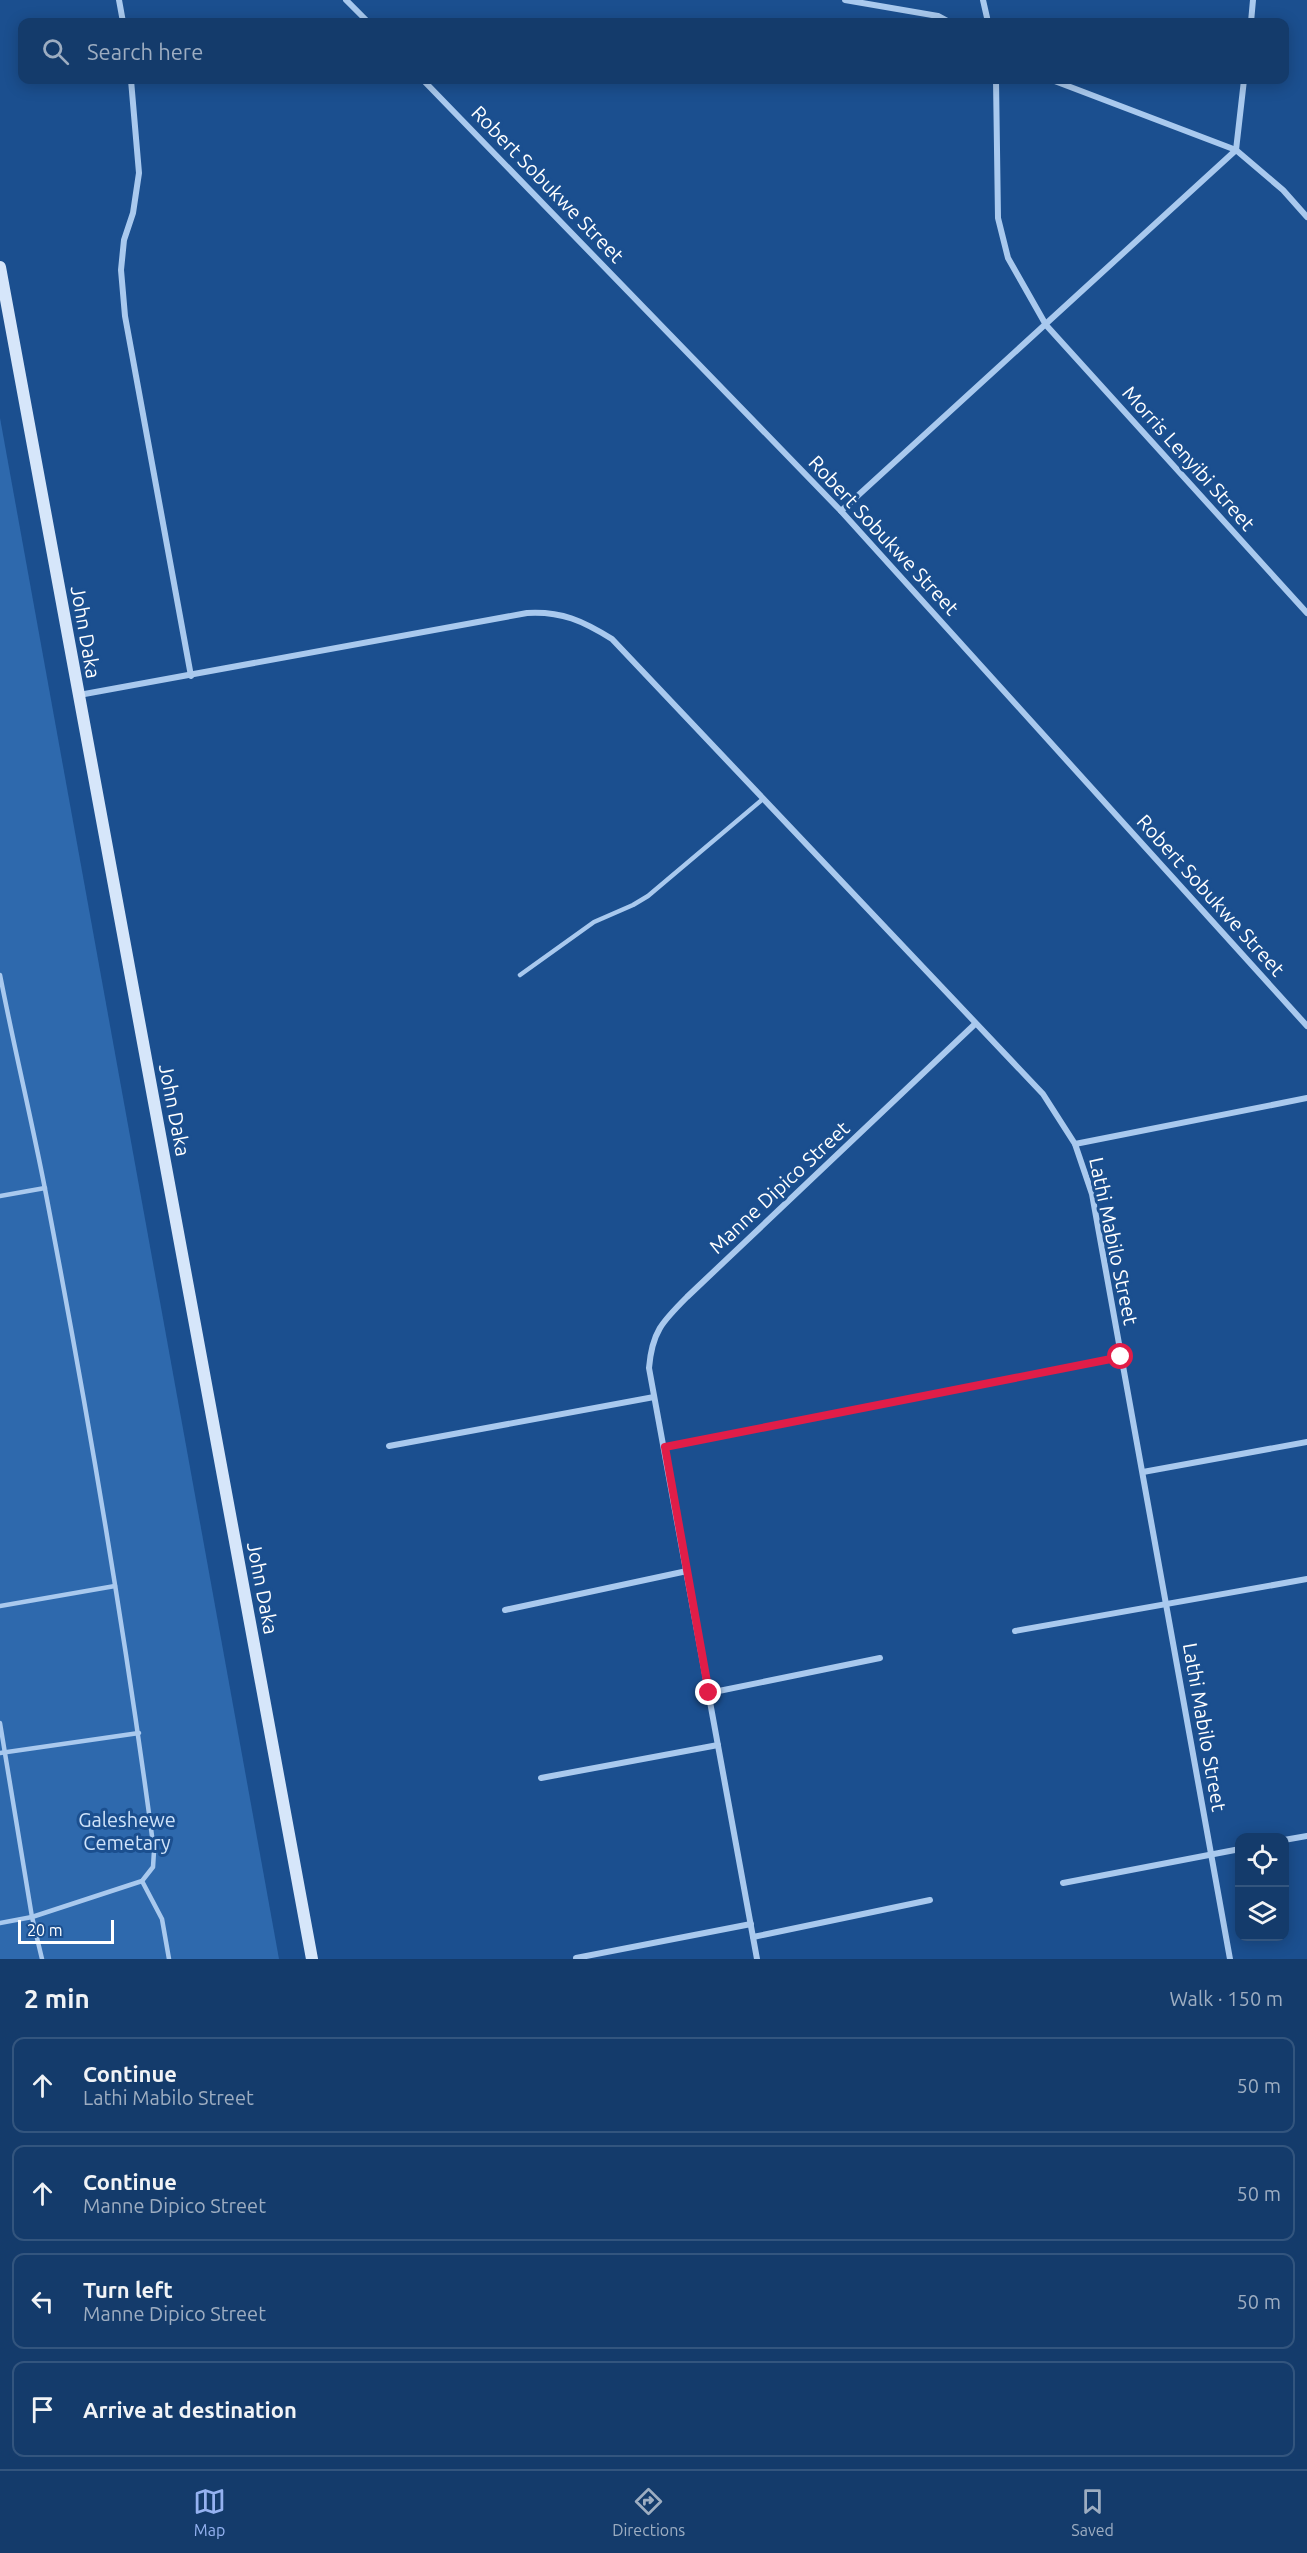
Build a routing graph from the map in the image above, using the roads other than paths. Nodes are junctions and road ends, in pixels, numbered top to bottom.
1 (119, 0) edge
2 (346, 0) edge
3 (845, 0) edge
4 (983, 0) edge
5 (1253, 0) edge
6 (122, 18) edge
7 (364, 18) edge
8 (942, 18) edge
9 (987, 18) edge
10 (1251, 18) edge
11 (131, 84) edge
12 (427, 84) edge
13 (996, 84) edge
14 (1063, 84) edge
15 (1244, 84) edge
16 (1236, 150) junction
17 (1307, 216) edge
18 (0, 267) edge
19 (1046, 325) junction
20 (841, 511) junction
21 (1307, 613) edge
22 (190, 676) junction
23 (78, 696) junction
24 (763, 799) junction
25 (520, 975) dead end
26 (0, 979) edge
27 (975, 1024) junction
28 (1307, 1026) edge
29 (1307, 1098) edge
30 (1075, 1144) junction
31 (45, 1188) junction
32 (0, 1196) edge
33 (1121, 1357) junction
34 (654, 1396) junction
35 (1307, 1442) edge
36 (388, 1446) dead end
37 (665, 1447) junction
38 (1143, 1472) junction
39 (687, 1571) junction
40 (1307, 1579) edge
41 (115, 1586) junction
42 (0, 1606) edge
43 (1167, 1606) junction
44 (505, 1610) dead end
45 (1015, 1631) dead end
46 (880, 1658) dead end
47 (709, 1693) junction
48 (0, 1723) edge
49 (139, 1733) junction
50 (718, 1745) junction
51 (2, 1752) edge
52 (541, 1778) dead end
53 (1307, 1836) edge
54 (1289, 1839) edge
55 (1235, 1850) edge
56 (1211, 1854) junction
57 (142, 1881) junction
58 (1063, 1883) dead end
59 (930, 1900) dead end
60 (32, 1917) junction
61 (0, 1923) edge
62 (751, 1924) junction
63 (753, 1937) junction
64 (576, 1958) edge
65 (42, 1959) edge
66 (169, 1959) edge
67 (312, 1959) edge
68 (757, 1959) edge
69 (1230, 1959) edge

1 - 6 street
2 - 7 street
3 - 8 street
4 - 9 street
5 - 10 street
11 - 22 street
12 - 20 street, Robert Sobukwe Street
13 - 19 street, Morris Lenyibi Street
14 - 16 street
15 - 16 street
16 - 17 street
16 - 19 street
18 - 23 street, John Daka
19 - 20 street
19 - 21 street, Morris Lenyibi Street
20 - 28 street, Robert Sobukwe Street
22 - 23 street, Lathi Mabilo Street
22 - 24 street, Lathi Mabilo Street
23 - 67 street, John Daka
24 - 25 lane
24 - 27 street, Lathi Mabilo Street
26 - 31 lane
27 - 30 street, Lathi Mabilo Street
27 - 34 street, Manne Dipico Street
29 - 30 street
30 - 33 street, Lathi Mabilo Street
31 - 32 lane
31 - 41 lane
33 - 37 street
33 - 38 street, Lathi Mabilo Street
34 - 36 street
34 - 37 street, Manne Dipico Street
35 - 38 street
37 - 39 street, Manne Dipico Street
38 - 43 street, Lathi Mabilo Street
39 - 44 street
39 - 47 street, Manne Dipico Street
40 - 43 street
41 - 42 lane
41 - 49 lane
43 - 45 street
43 - 56 street, Lathi Mabilo Street
46 - 47 street
47 - 50 street, Manne Dipico Street
48 - 51 lane
49 - 51 lane
49 - 57 lane
50 - 52 street
50 - 62 street, Manne Dipico Street
51 - 60 lane
53 - 54 street
55 - 56 street
56 - 58 street
56 - 69 street, Lathi Mabilo Street
57 - 60 lane
57 - 66 lane
59 - 63 street
60 - 61 lane
60 - 65 lane
62 - 63 street, Manne Dipico Street
62 - 64 street
63 - 68 street, Manne Dipico Street

